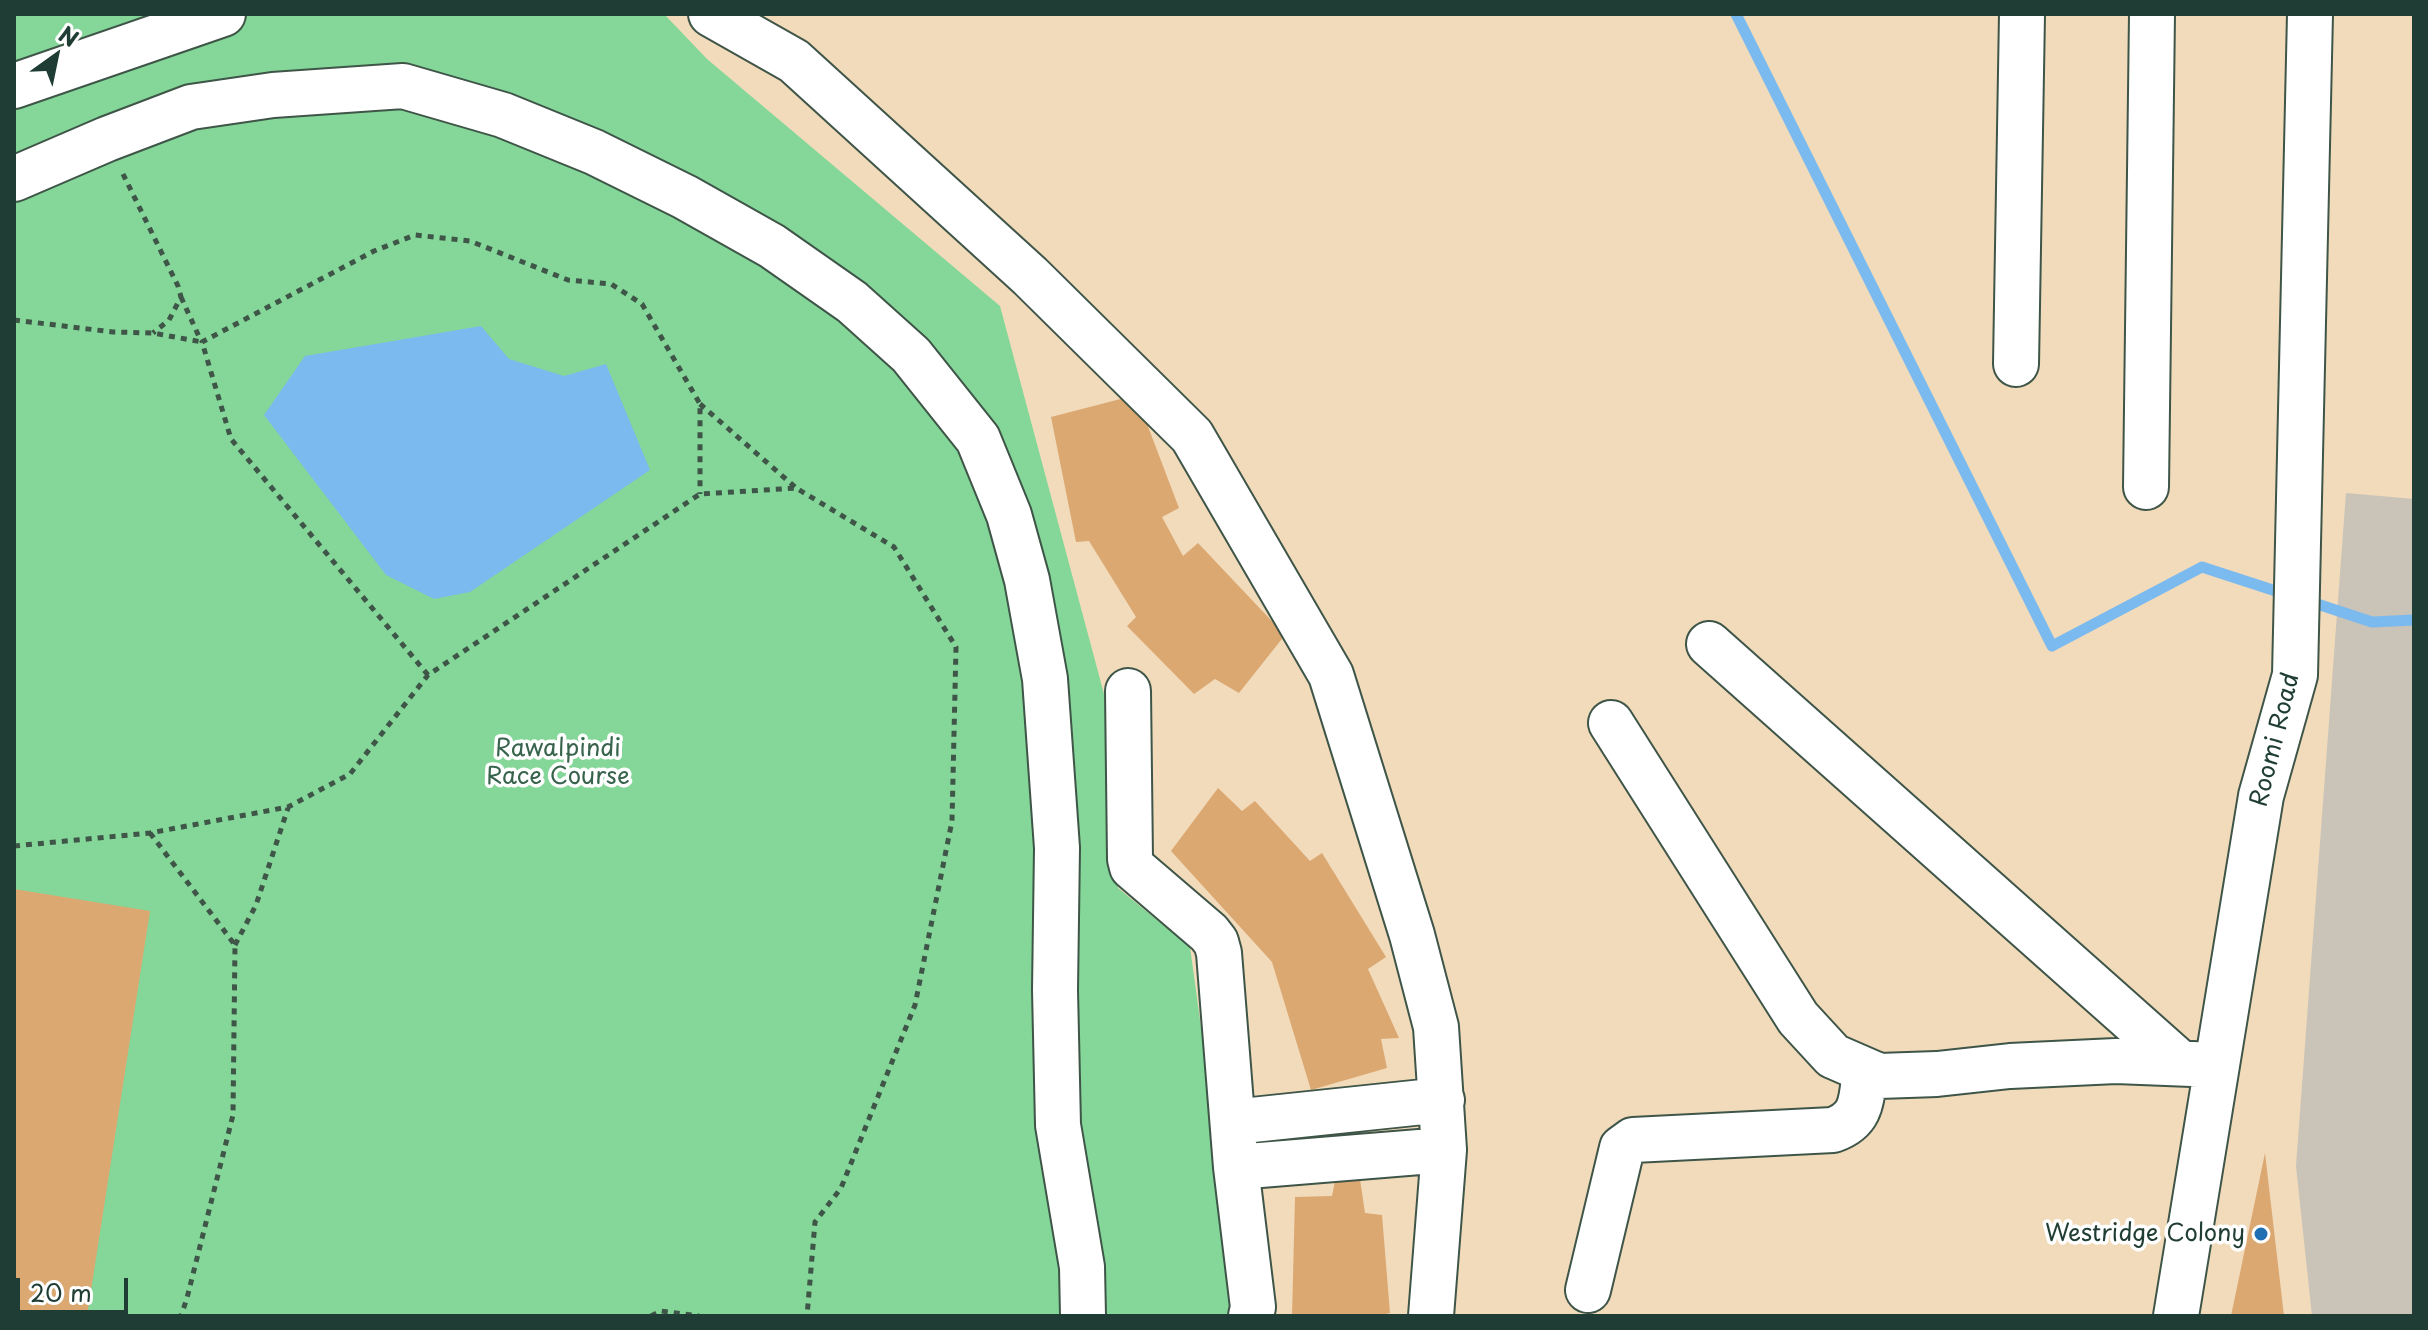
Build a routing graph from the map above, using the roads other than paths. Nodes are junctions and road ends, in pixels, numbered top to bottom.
1 (223, 14) edge
2 (711, 14) edge
3 (2022, 14) edge
4 (2152, 14) edge
5 (2310, 14) edge
6 (14, 86) edge
7 (14, 179) edge
8 (2016, 364) dead end
9 (2146, 487) dead end
10 (1709, 644) dead end
11 (1128, 691) dead end
12 (1611, 723) dead end
13 (2198, 1064) junction
14 (1865, 1070) junction
15 (1442, 1100) junction
16 (1233, 1122) junction
17 (1444, 1150) junction
18 (1236, 1167) junction
19 (1588, 1290) dead end
20 (1083, 1316) edge
21 (1251, 1316) edge
22 (1431, 1316) edge
23 (2176, 1316) edge

1 - 6 street
2 - 15 street
3 - 8 street
4 - 9 street
5 - 13 street, Roomi Road
7 - 20 street
10 - 13 street
11 - 16 street
12 - 14 street
13 - 14 street
13 - 23 street, Roomi Road
14 - 19 street
15 - 16 street
15 - 17 street
16 - 18 street
17 - 18 street
17 - 22 street
18 - 21 street

